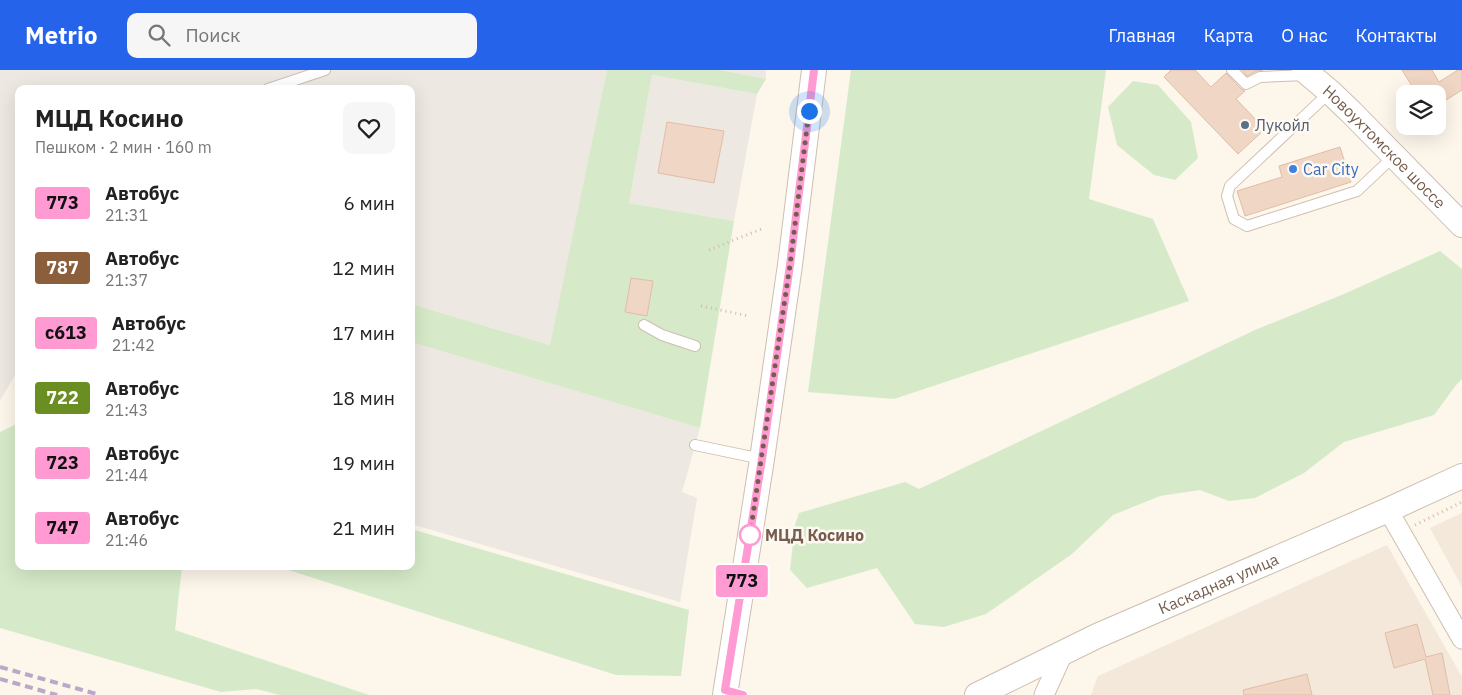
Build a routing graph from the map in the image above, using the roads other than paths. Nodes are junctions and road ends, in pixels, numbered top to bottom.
1 (325, 70) edge
2 (1232, 70) edge
3 (811, 71) edge
4 (1319, 77) edge
5 (280, 85) edge
6 (1394, 156) junction
7 (1462, 225) edge
8 (644, 325) dead end
9 (695, 346) dead end
10 (695, 445) dead end
11 (762, 459) junction
12 (1462, 476) edge
13 (1388, 510) junction
14 (1462, 639) edge
15 (1063, 653) junction
16 (731, 693) edge
17 (977, 695) edge
18 (1044, 695) edge

1 - 5 lane
2 - 4 lane
3 - 11 street
4 - 6 street, Новоухтомское шоссе
4 - 6 lane
6 - 7 street, Новоухтомское шоссе
8 - 9 lane
10 - 11 lane
11 - 16 street
12 - 13 street, Каскадная улица
13 - 14 street
13 - 15 street, Каскадная улица
15 - 17 street, Каскадная улица
15 - 18 street

